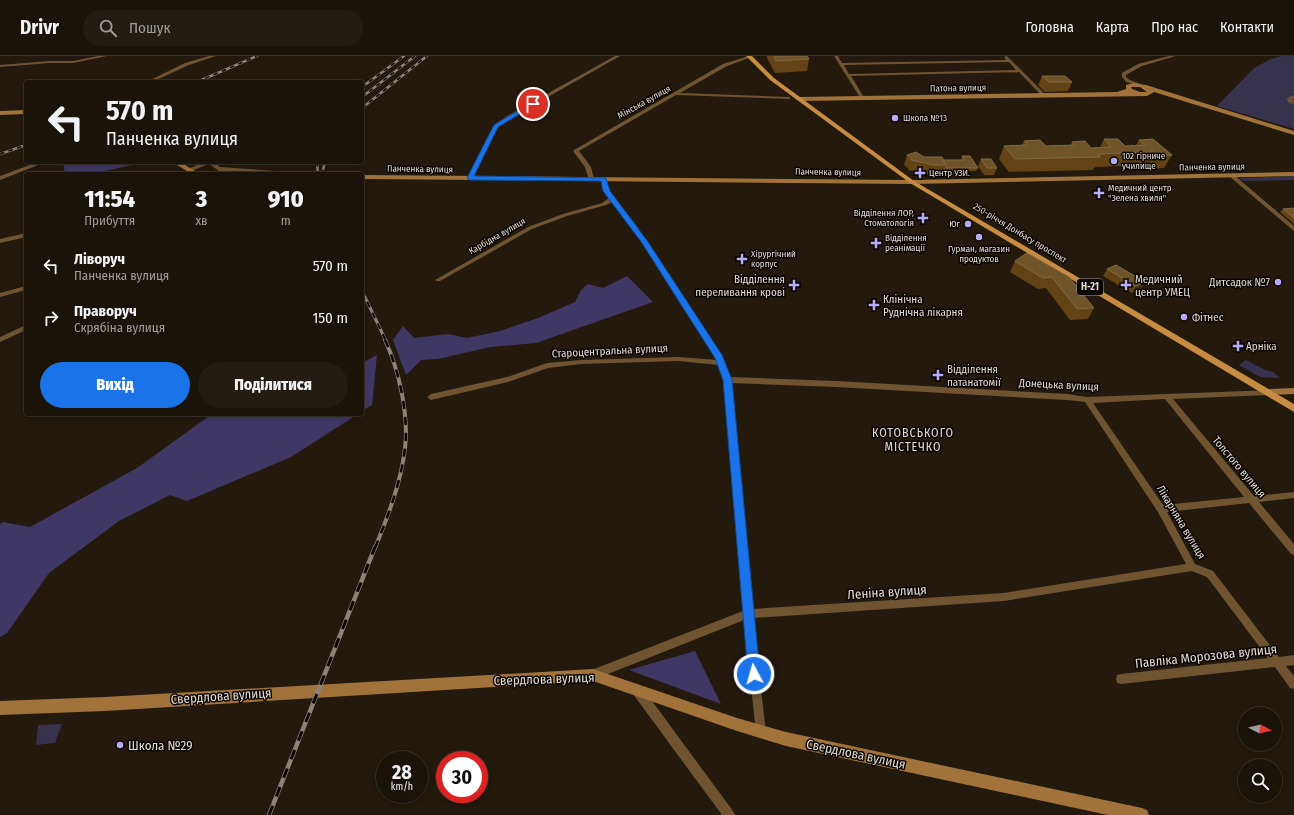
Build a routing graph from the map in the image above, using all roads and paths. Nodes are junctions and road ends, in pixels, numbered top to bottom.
1 (105, 56) edge
2 (214, 56) edge
3 (618, 56) edge
4 (836, 56) edge
5 (1005, 56) edge
6 (1174, 56) edge
7 (749, 57) edge
8 (1010, 61) junction
9 (840, 64) junction
10 (0, 66) edge
11 (1020, 71) junction
12 (849, 75) junction
13 (152, 80) edge
14 (1128, 86) junction
15 (1149, 91) junction
16 (676, 94) junction
17 (1118, 94) junction
18 (1139, 94) junction
19 (1045, 96) junction
20 (1294, 96) edge
21 (788, 98) dead end
22 (798, 99) junction
23 (863, 99) junction
24 (1294, 103) edge
25 (24, 112) edge
26 (0, 113) edge
27 (1294, 133) edge
28 (37, 164) edge
29 (178, 164) edge
30 (204, 164) edge
31 (212, 164) edge
32 (189, 170) junction
33 (194, 172) edge
34 (254, 172) edge
35 (1294, 174) edge
36 (1231, 175) junction
37 (364, 177) edge
38 (0, 178) edge
39 (470, 178) junction
40 (591, 179) junction
41 (604, 179) junction
42 (912, 182) junction
43 (612, 199) junction
44 (1294, 229) edge
45 (24, 235) edge
46 (0, 241) edge
47 (438, 280) dead end
48 (24, 289) edge
49 (0, 295) edge
50 (24, 328) edge
51 (0, 340) edge
52 (722, 363) junction
53 (728, 380) junction
54 (1294, 391) edge
55 (1269, 392) junction
56 (431, 397) dead end
57 (1167, 397) junction
58 (1087, 400) junction
59 (1294, 408) edge
60 (1294, 495) edge
61 (1251, 500) junction
62 (1162, 509) junction
63 (1294, 551) edge
64 (1192, 567) junction
65 (748, 614) junction
66 (1294, 660) edge
67 (1277, 662) junction
68 (593, 675) junction
69 (1121, 679) dead end
70 (1294, 684) edge
71 (635, 687) junction
72 (0, 708) edge
73 (761, 733) junction
74 (729, 815) edge
75 (1142, 815) edge

1 - 10 street
2 - 13 street
3 - 39 street
4 - 9 street
5 - 8 street
6 - 14 street
7 - 16 street, Мінська вулиця
7 - 22 main road, 250-річчя Донбасу проспект / Н-21
8 - 9 street
8 - 11 street
9 - 12 street
11 - 12 street
11 - 19 street
12 - 23 street
14 - 15 street
14 - 17 street
14 - 18 street
15 - 18 street, Патона вулиця
15 - 27 street
16 - 21 street
16 - 40 street, Мінська вулиця
17 - 18 street, Патона вулиця
17 - 19 street, Патона вулиця
19 - 23 street, Патона вулиця
20 - 24 street
22 - 23 street, Патона вулиця
22 - 42 main road, 250-річчя Донбасу проспект / Н-21
25 - 26 street
28 - 38 street
29 - 32 street
30 - 32 street
31 - 34 street
32 - 33 street
35 - 36 street, Панченка вулиця
36 - 42 street, Панченка вулиця
36 - 44 street
37 - 39 street, Панченка вулиця
39 - 40 street, Панченка вулиця
40 - 41 street, Панченка вулиця
41 - 42 street, Панченка вулиця
41 - 43 street
42 - 55 main road, 250-річчя Донбасу проспект / Н-21
43 - 47 street, Карбідна вулиця
43 - 52 street
45 - 46 street
48 - 49 street
50 - 51 street
52 - 53 street
52 - 56 street, Староцентральна вулиця
53 - 58 street, Донецька вулиця
53 - 65 street
54 - 55 street, Донецька вулиця
55 - 57 street, Донецька вулиця
55 - 59 main road, 250-річчя Донбасу проспект / Н-21
57 - 58 street, Донецька вулиця
57 - 61 street, Толстого вулиця
58 - 62 street, Лікарняна вулиця
60 - 61 street
61 - 62 street
61 - 63 street, Толстого вулиця
62 - 64 street, Лікарняна вулиця
64 - 65 street, Леніна вулиця
64 - 67 street, Лікарняна вулиця
65 - 68 street, Леніна вулиця
65 - 73 street
66 - 67 street, Павліка Морозова вулиця
67 - 69 street, Павліка Морозова вулиця
67 - 70 street, Лікарняна вулиця
68 - 71 street, Свердлова вулиця
68 - 72 street, Свердлова вулиця
71 - 73 street, Свердлова вулиця
71 - 74 street
73 - 75 street, Свердлова вулиця

